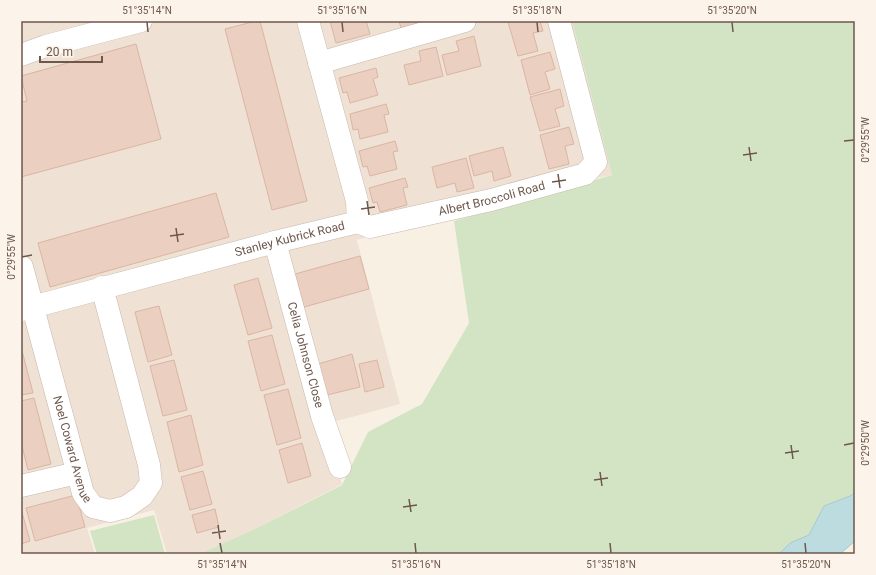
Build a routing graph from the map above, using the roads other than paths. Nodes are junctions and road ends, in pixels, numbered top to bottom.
1 (141, 21) edge
2 (308, 21) edge
3 (465, 21) edge
4 (559, 21) edge
5 (21, 55) edge
6 (320, 62) junction
7 (358, 222) junction
8 (274, 242) junction
9 (22, 267) dead end
10 (102, 288) junction
11 (27, 308) edge
12 (340, 467) dead end
13 (77, 474) junction
14 (21, 486) edge

1 - 5 street
2 - 6 street, Stanley Kubrick Road
3 - 6 street
4 - 7 street, Albert Broccoli Road
6 - 7 street, Stanley Kubrick Road
7 - 8 street, Stanley Kubrick Road
8 - 10 street, Stanley Kubrick Road
8 - 12 street, Celia Johnson Close
9 - 11 street, Noel Coward Avenue
10 - 11 street, Stanley Kubrick Road
10 - 13 street, Noel Coward Avenue
11 - 13 street, Noel Coward Avenue
13 - 14 street

